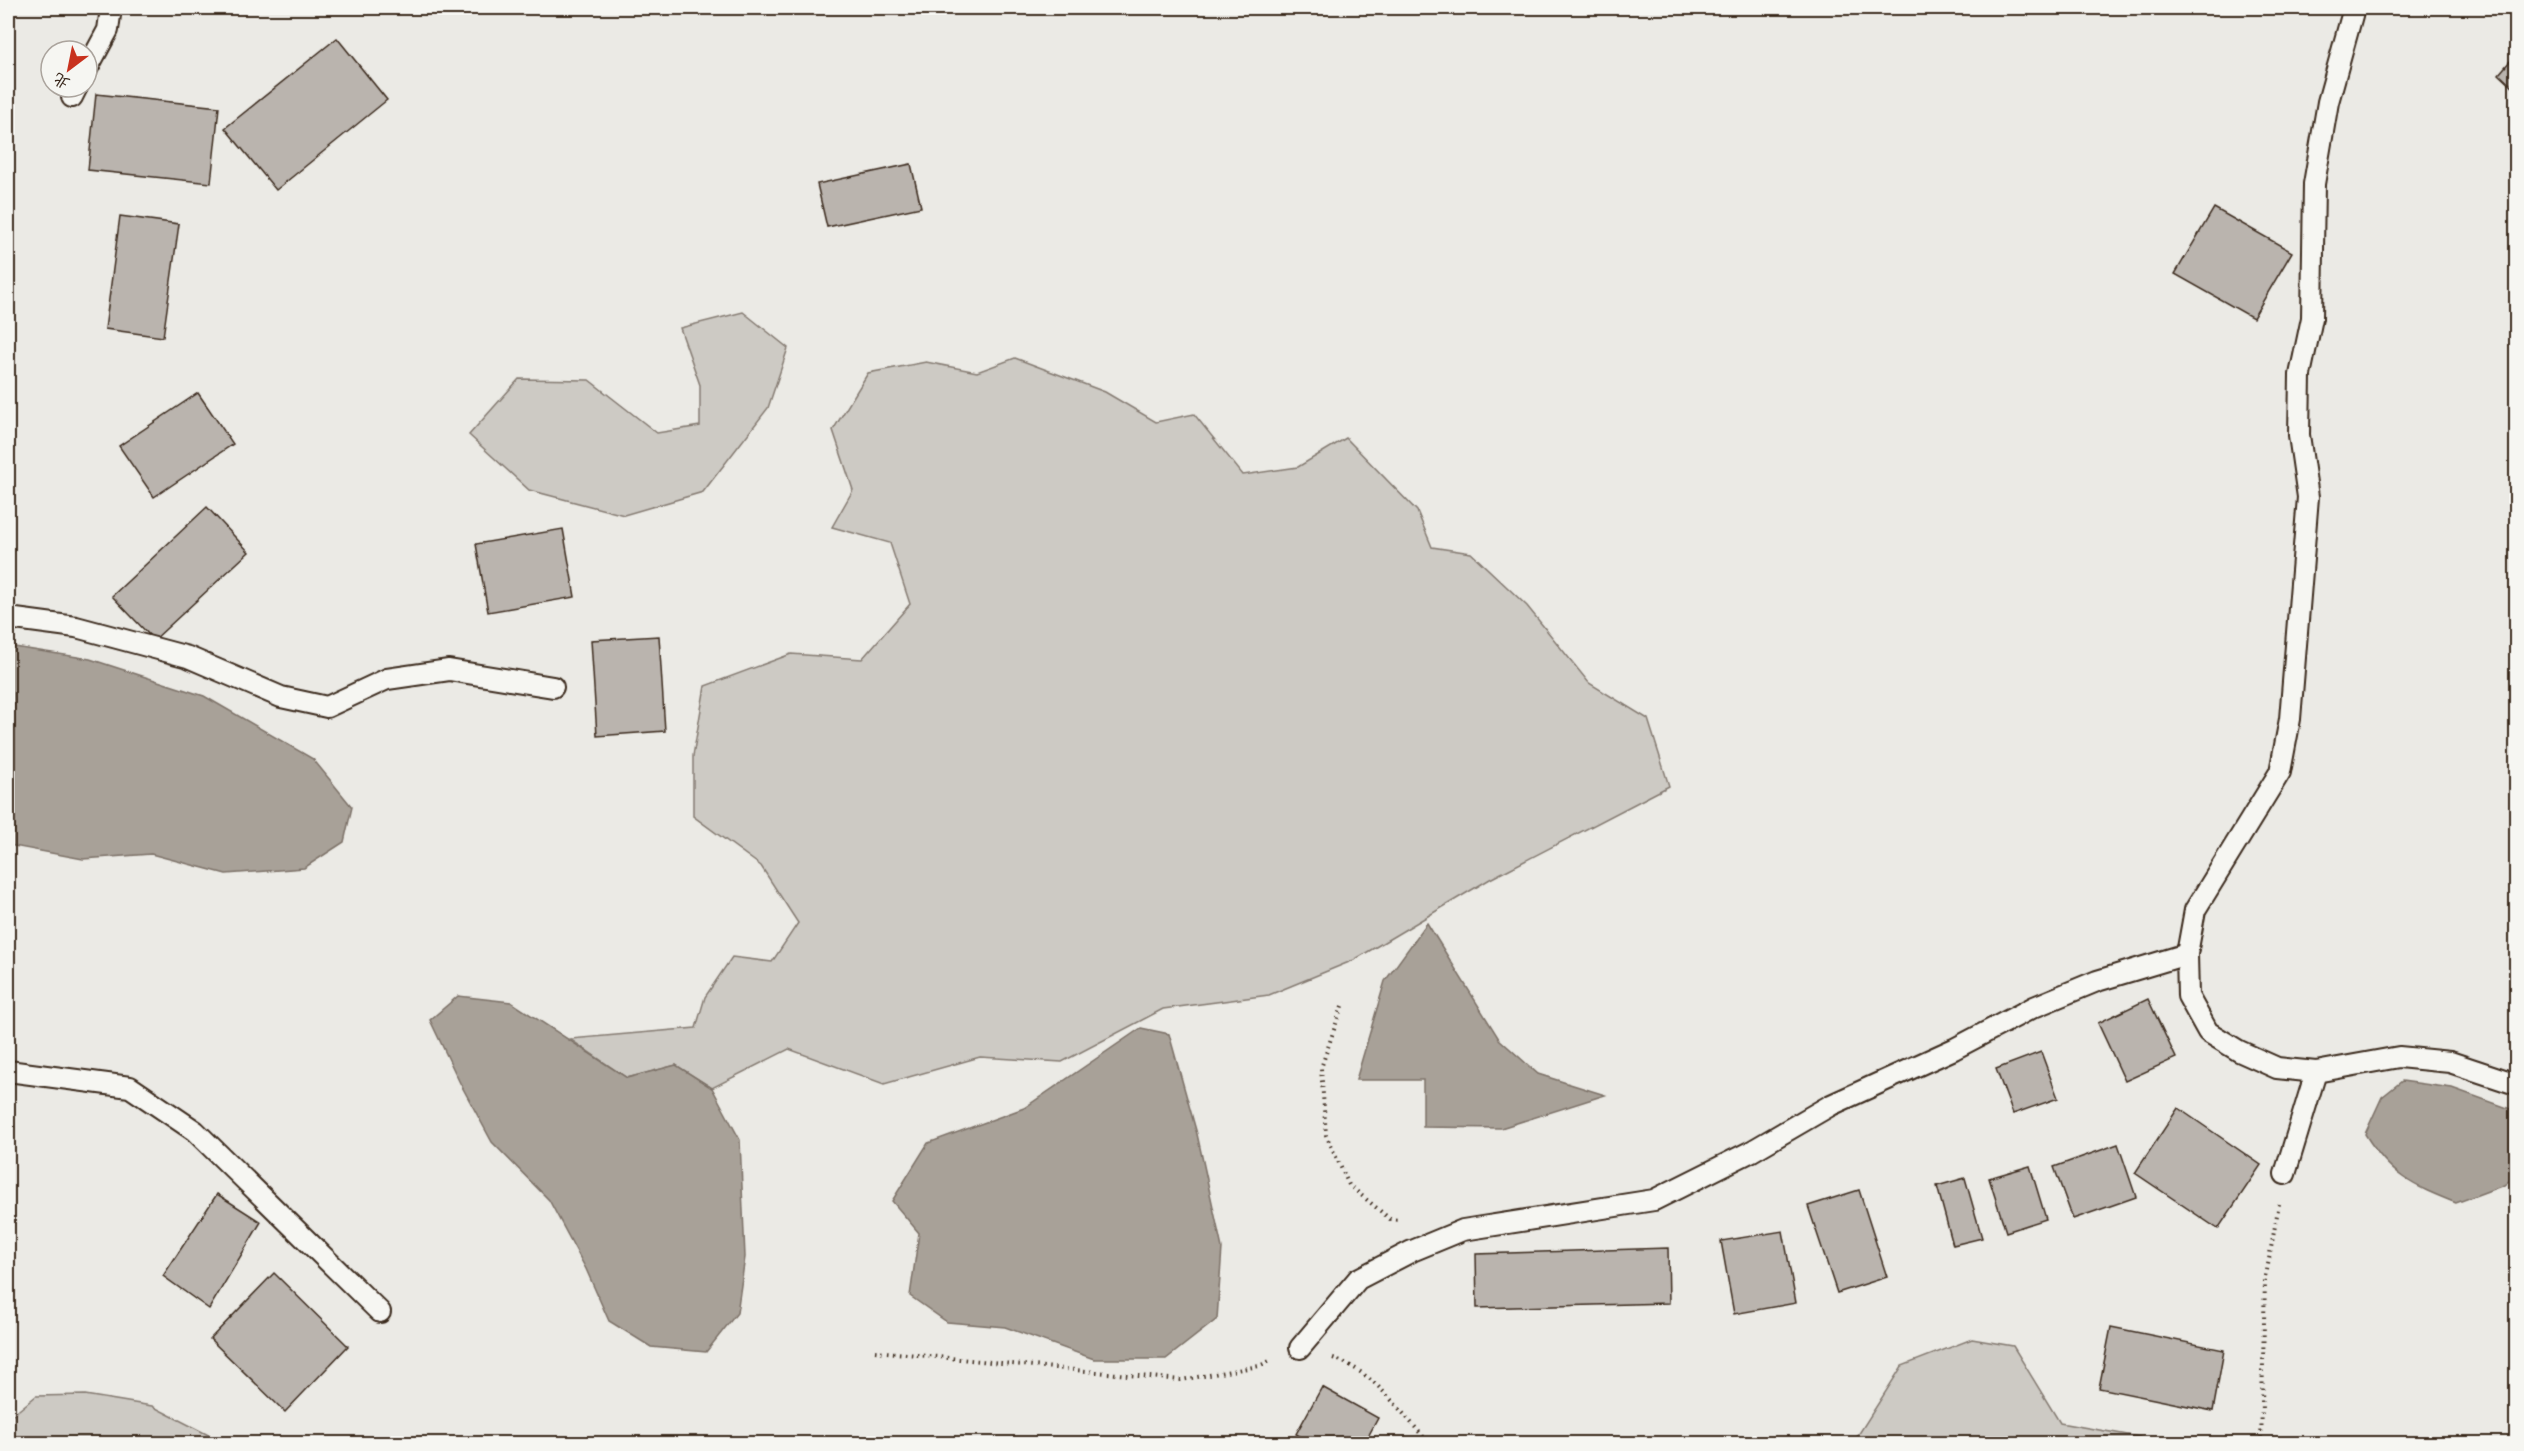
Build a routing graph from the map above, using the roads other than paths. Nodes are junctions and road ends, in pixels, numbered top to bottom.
1 (111, 8) edge
2 (2354, 8) edge
3 (99, 47) edge
4 (8, 618) edge
5 (553, 687) dead end
6 (2187, 954) junction
7 (8, 1071) edge
8 (2316, 1072) junction
9 (2517, 1084) edge
10 (2285, 1174) road end
11 (380, 1312) dead end
12 (1300, 1348) road end

1 - 3 lane
2 - 6 lane
4 - 5 lane
6 - 8 lane
6 - 12 lane
7 - 11 lane
8 - 9 lane
8 - 10 lane

